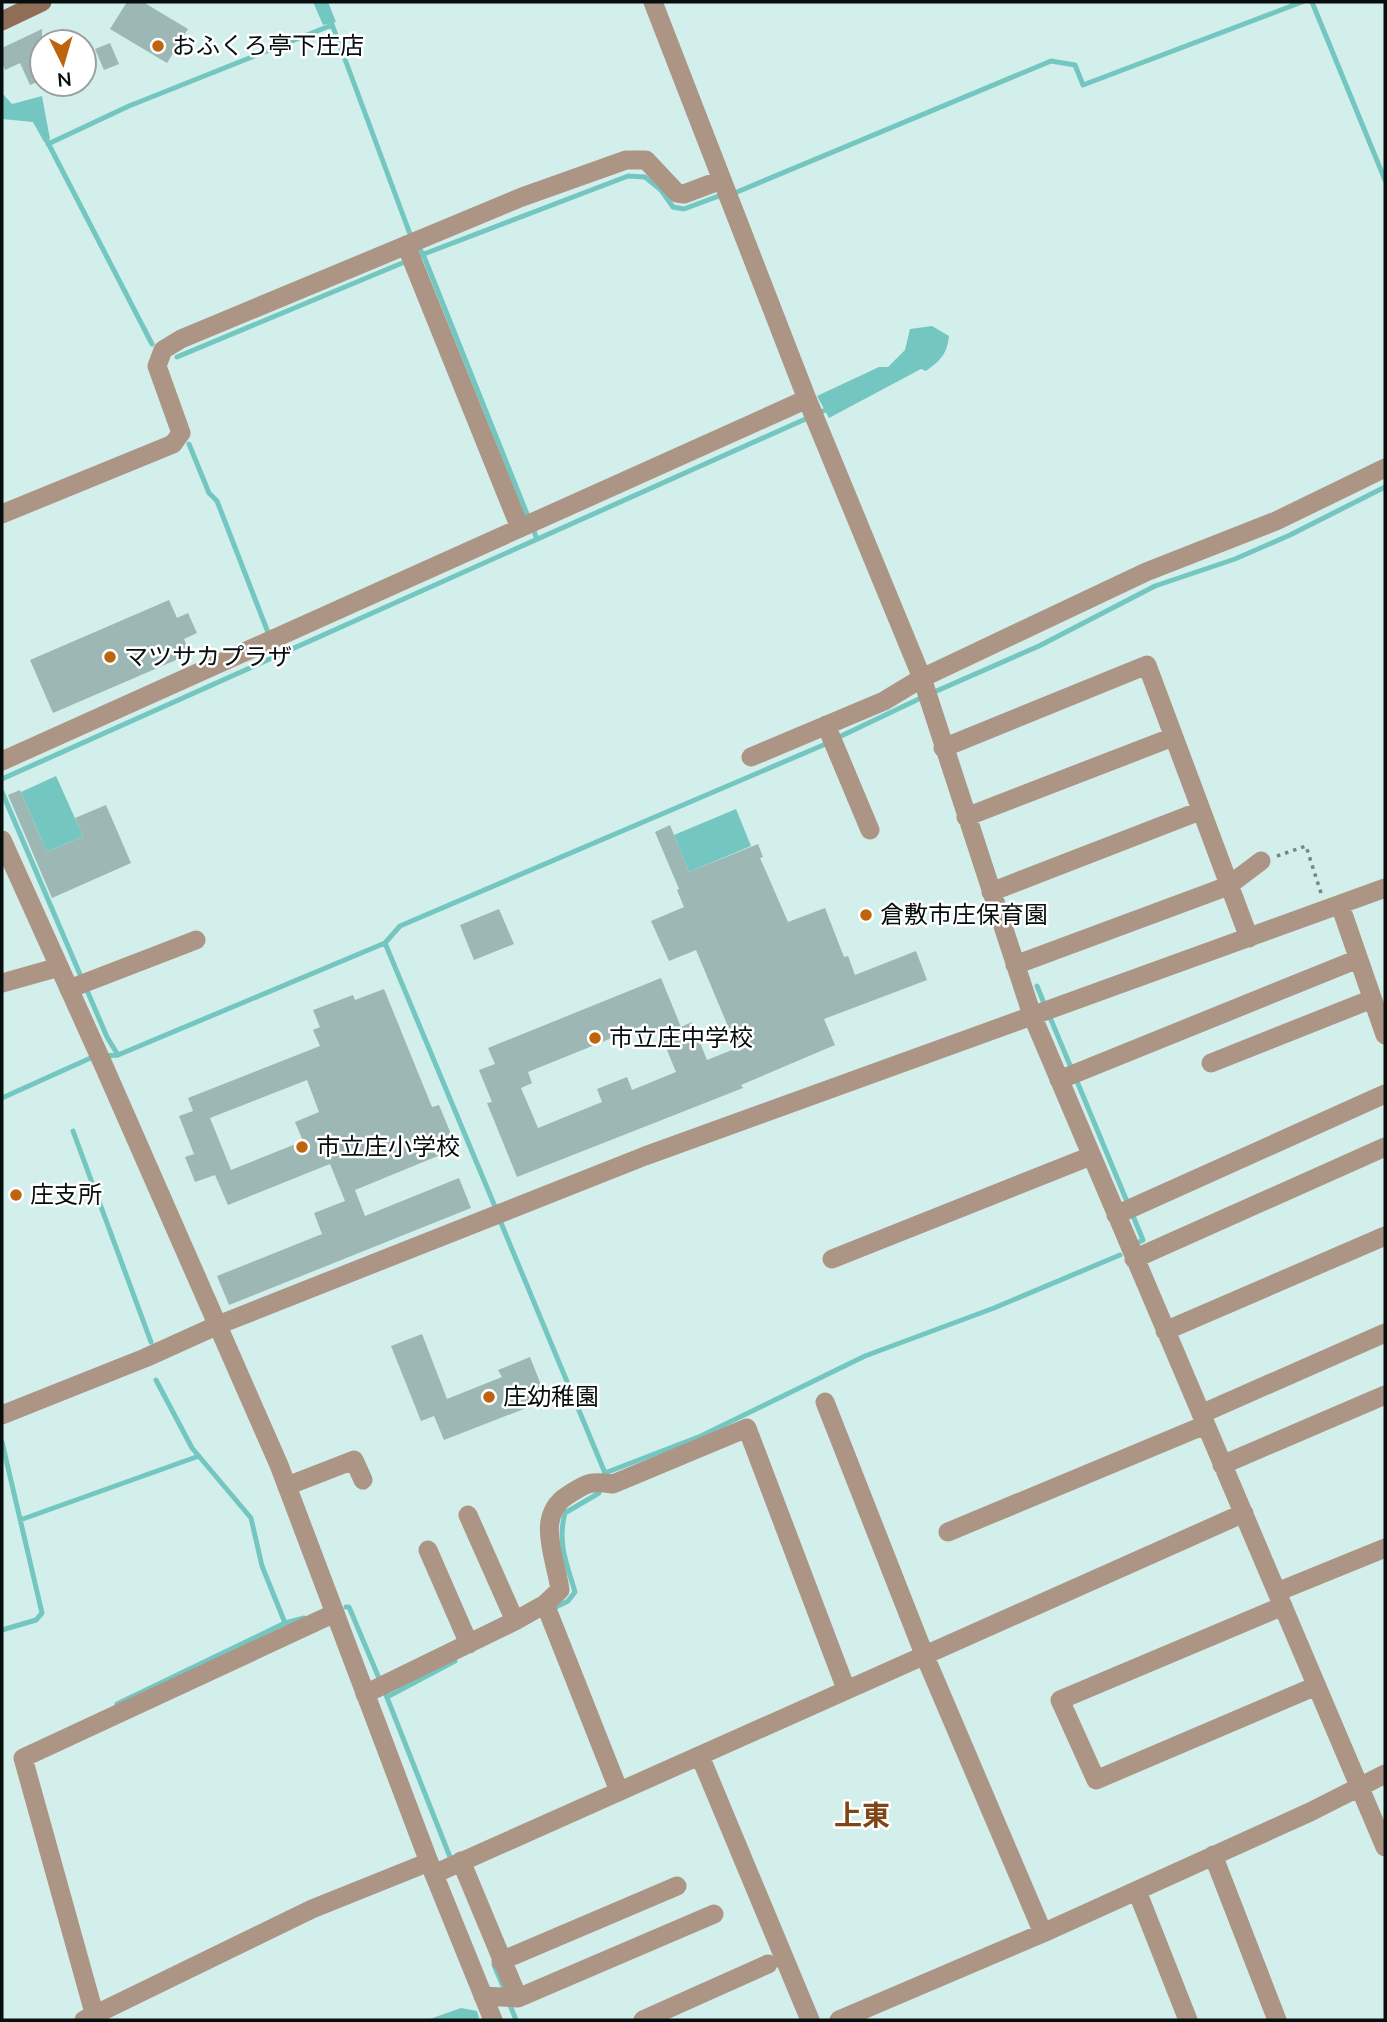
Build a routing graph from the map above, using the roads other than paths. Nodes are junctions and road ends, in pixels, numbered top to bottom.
1 (42, 2) edge
2 (654, 2) edge
3 (2, 21) edge
4 (724, 189) junction
5 (412, 250) junction
6 (811, 410) junction
7 (1385, 468) edge
8 (2, 514) edge
9 (527, 525) junction
10 (926, 691) junction
11 (827, 729) junction
12 (1173, 737) junction
13 (943, 748) junction
14 (751, 757) dead end
15 (2, 761) edge
16 (1200, 811) junction
17 (966, 817) junction
18 (870, 830) dead end
19 (2, 840) edge
20 (1261, 861) road end
21 (1228, 886) junction
22 (1385, 888) edge
23 (991, 892) junction
24 (1333, 907) junction
25 (1249, 938) junction
26 (196, 940) dead end
27 (1359, 959) junction
28 (1015, 965) junction
29 (59, 967) junction
30 (2, 984) edge
31 (79, 985) junction
32 (1372, 999) junction
33 (1041, 1011) junction
34 (1385, 1035) edge
35 (1211, 1063) dead end
36 (1068, 1076) junction
37 (1385, 1094) edge
38 (1385, 1147) edge
39 (1091, 1156) junction
40 (1126, 1211) junction
41 (1385, 1236) edge
42 (832, 1259) dead end
43 (1134, 1259) junction
44 (218, 1325) junction
45 (1165, 1331) junction
46 (1385, 1333) edge
47 (1385, 1395) edge
48 (825, 1402) dead end
49 (2, 1415) edge
50 (1203, 1419) junction
51 (1223, 1465) junction
52 (363, 1480) dead end
53 (287, 1486) junction
54 (1244, 1513) junction
55 (468, 1515) dead end
56 (948, 1532) dead end
57 (1385, 1548) edge
58 (428, 1550) dead end
59 (1280, 1599) junction
60 (547, 1609) junction
61 (335, 1614) junction
62 (515, 1621) junction
63 (470, 1644) junction
64 (924, 1654) junction
65 (1317, 1686) junction
66 (377, 1688) junction
67 (846, 1689) junction
68 (700, 1756) junction
69 (1385, 1774) edge
70 (1360, 1786) junction
71 (619, 1791) junction
72 (1385, 1847) edge
73 (1213, 1855) junction
74 (446, 1866) junction
75 (677, 1886) dead end
76 (1137, 1891) junction
77 (714, 1914) dead end
78 (1044, 1933) junction
79 (501, 1961) junction
80 (768, 1964) dead end
81 (503, 1997) junction
82 (91, 2018) edge
83 (493, 2020) edge
84 (643, 2020) edge
85 (810, 2020) edge
86 (839, 2020) edge
87 (1188, 2020) edge
88 (1277, 2020) edge

1 - 3 main road
2 - 4 street
4 - 5 street
4 - 6 street
5 - 8 street
5 - 9 street
6 - 9 street
6 - 10 street
7 - 10 street
9 - 15 street
10 - 11 street
10 - 13 street
11 - 14 street
11 - 18 street
12 - 13 street
12 - 16 street
12 - 17 street
13 - 17 street
16 - 21 street
16 - 23 street
17 - 23 street
19 - 29 street
20 - 21 street
21 - 25 street
21 - 28 street
22 - 24 street
23 - 28 street
24 - 25 street
24 - 27 street
25 - 33 street
26 - 31 street
27 - 32 street
27 - 36 street
28 - 33 street
29 - 30 street
29 - 31 street
31 - 44 street
32 - 34 street
32 - 35 street
33 - 36 street
33 - 44 street
36 - 39 street
37 - 40 street
38 - 43 street
39 - 40 street
39 - 42 street
40 - 43 street
41 - 45 street
43 - 45 street
44 - 49 street
44 - 53 street
45 - 50 street
46 - 50 street
47 - 51 street
48 - 64 street
50 - 51 street
50 - 56 street
51 - 54 street
52 - 53 street
53 - 61 street
54 - 59 street
54 - 64 street
55 - 62 street
57 - 59 street
58 - 63 street
59 - 65 street
59 - 65 street
60 - 62 street
60 - 67 street
60 - 71 street
61 - 66 street
61 - 82 street
62 - 63 street
63 - 66 street
64 - 67 street
64 - 78 street
65 - 70 street
66 - 74 street
67 - 68 street
68 - 71 street
68 - 85 street
69 - 70 street
70 - 72 street
70 - 73 street
71 - 74 street
73 - 76 street
73 - 88 street
74 - 79 street
74 - 81 street
74 - 82 street
75 - 79 street
76 - 78 street
76 - 87 street
77 - 81 street
78 - 86 street
79 - 81 street
80 - 84 street
81 - 83 street

